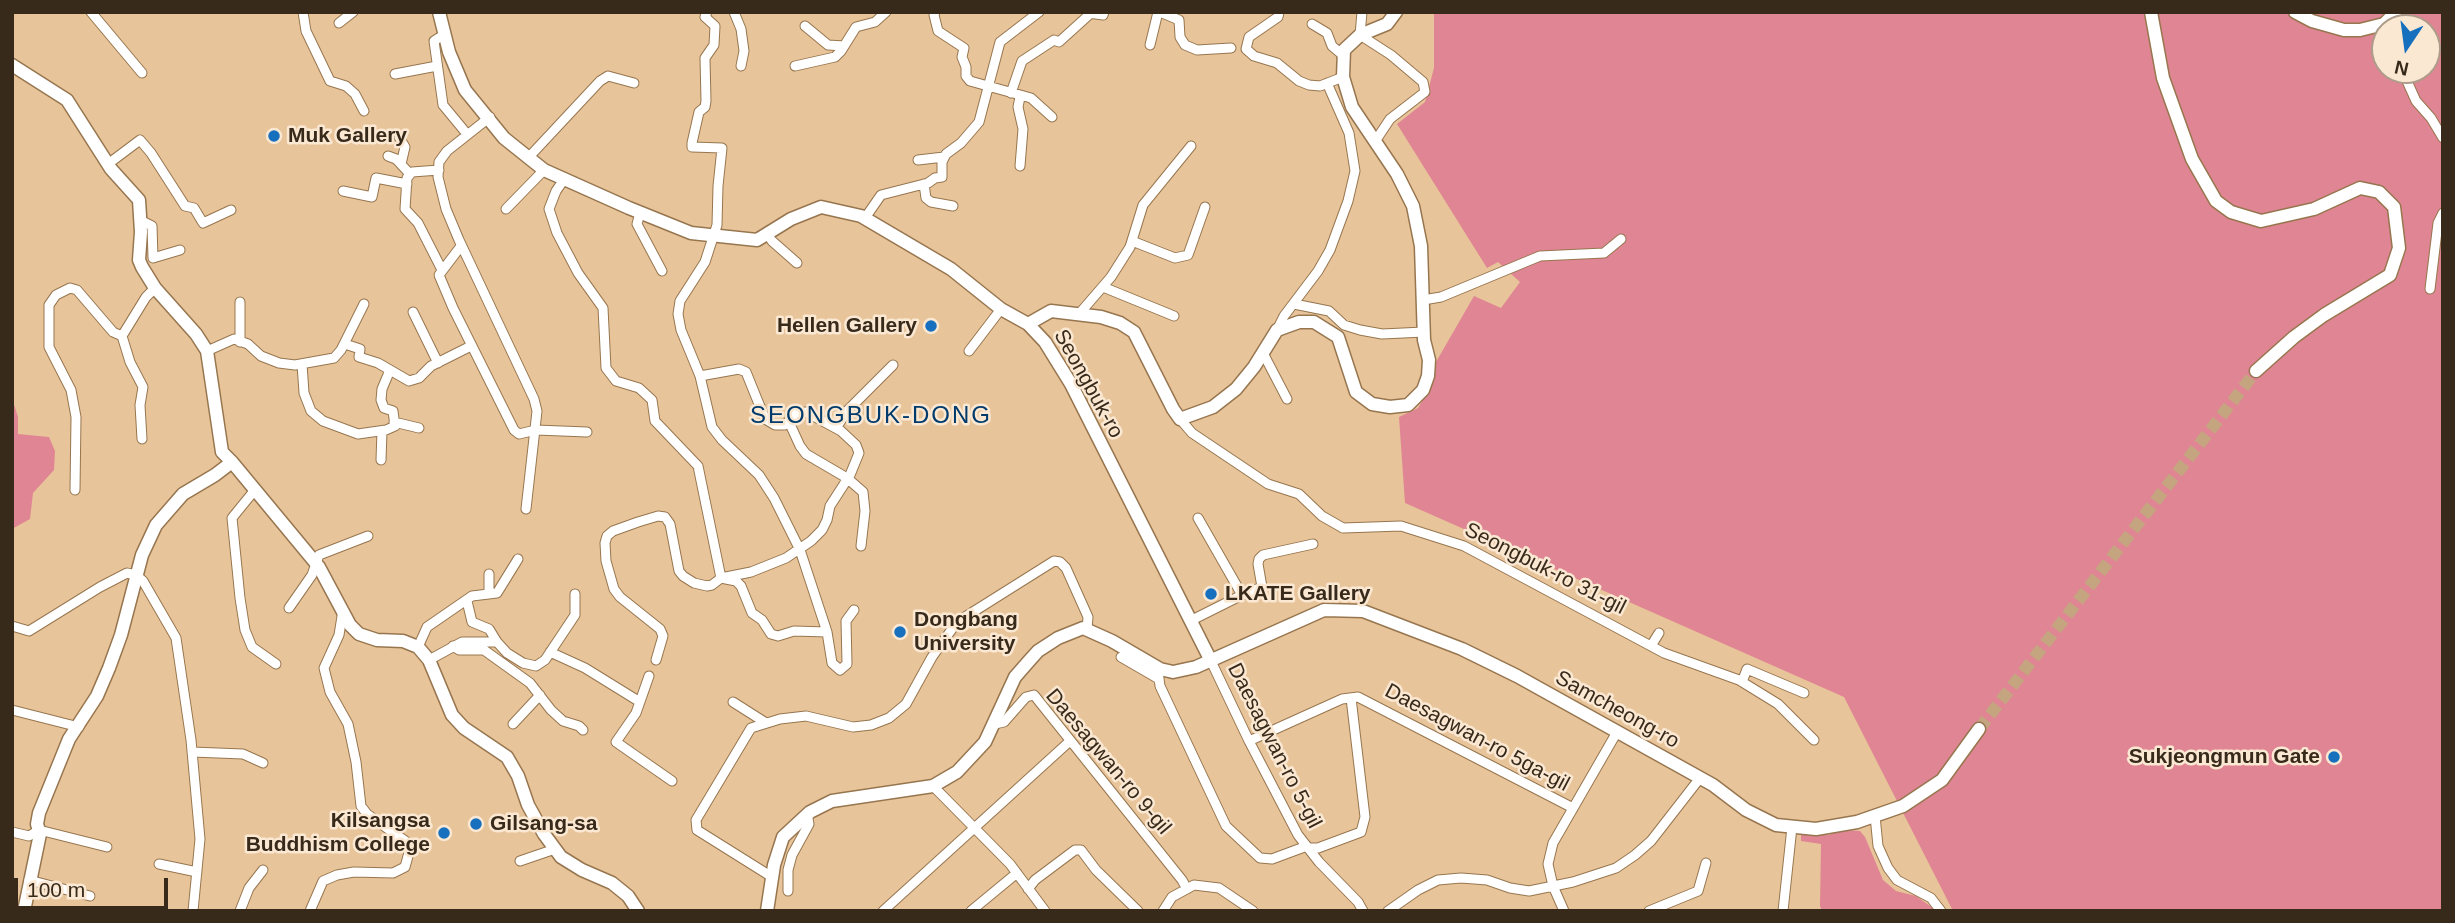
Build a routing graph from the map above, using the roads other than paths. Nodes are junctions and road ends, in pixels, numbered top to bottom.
1 (303, 12) edge
2 (353, 12) edge
3 (439, 12) edge
4 (707, 12) edge
5 (734, 12) edge
6 (886, 12) edge
7 (935, 12) edge
8 (1039, 12) edge
9 (1104, 12) edge
10 (1159, 12) edge
11 (1279, 12) edge
12 (1362, 12) edge
13 (1396, 12) edge
14 (2151, 12) edge
15 (2295, 12) edge
16 (1087, 13) edge
17 (92, 14) edge
18 (339, 23) dead end
19 (1312, 24) dead end
20 (805, 26) dead end
21 (2371, 28) edge
22 (445, 34) junction
23 (1360, 35) junction
24 (1150, 45) dead end
25 (844, 46) junction
26 (1231, 48) dead end
27 (1344, 55) junction
28 (12, 65) edge
29 (437, 66) junction
30 (741, 66) dead end
31 (795, 66) dead end
32 (142, 73) dead end
33 (395, 74) dead end
34 (1343, 77) junction
35 (634, 83) dead end
36 (1328, 83) junction
37 (2408, 84) edge
38 (990, 87) junction
39 (1015, 95) junction
40 (365, 110) dead end
41 (490, 117) junction
42 (1052, 117) dead end
43 (467, 134) junction
44 (399, 137) dead end
45 (2443, 138) edge
46 (1376, 141) junction
47 (1191, 146) dead end
48 (388, 156) dead end
49 (529, 157) junction
50 (944, 157) junction
51 (918, 160) dead end
52 (108, 164) junction
53 (401, 164) junction
54 (1020, 166) dead end
55 (439, 170) junction
56 (544, 170) junction
57 (565, 178) junction
58 (409, 179) junction
59 (924, 184) junction
60 (343, 191) dead end
61 (953, 206) dead end
62 (1205, 206) dead end
63 (232, 209) dead end
64 (506, 209) dead end
65 (640, 213) junction
66 (2443, 213) edge
67 (864, 218) junction
68 (141, 220) junction
69 (767, 233) junction
70 (714, 235) junction
71 (1621, 239) dead end
72 (1132, 241) junction
73 (461, 246) junction
74 (180, 250) dead end
75 (797, 263) dead end
76 (442, 270) junction
77 (662, 271) dead end
78 (1103, 287) junction
79 (155, 288) junction
80 (2430, 289) dead end
81 (1423, 300) junction
82 (240, 302) dead end
83 (364, 304) dead end
84 (1294, 304) junction
85 (1001, 309) junction
86 (413, 312) dead end
87 (1079, 314) junction
88 (1174, 316) dead end
89 (1028, 324) junction
90 (1277, 330) junction
91 (1423, 332) junction
92 (122, 336) junction
93 (240, 342) junction
94 (345, 344) junction
95 (471, 346) junction
96 (207, 351) junction
97 (969, 351) dead end
98 (1263, 353) junction
99 (438, 363) junction
100 (302, 364) junction
101 (893, 365) dead end
102 (390, 370) junction
103 (2256, 371) tunnel mouth
104 (700, 376) junction
105 (1287, 399) dead end
106 (1180, 419) junction
107 (394, 422) junction
108 (789, 422) junction
109 (419, 428) dead end
110 (836, 428) junction
111 (536, 430) junction
112 (382, 431) junction
113 (587, 432) dead end
114 (142, 439) dead end
115 (381, 460) dead end
116 (232, 461) junction
117 (847, 478) junction
118 (75, 490) dead end
119 (254, 491) junction
120 (526, 509) dead end
121 (1198, 518) dead end
122 (368, 537) dead end
123 (1313, 544) dead end
124 (861, 546) dead end
125 (800, 550) junction
126 (518, 559) dead end
127 (315, 563) junction
128 (489, 574) dead end
129 (136, 575) junction
130 (721, 578) junction
131 (489, 594) junction
132 (575, 594) dead end
133 (1242, 595) junction
134 (467, 601) junction
135 (289, 608) dead end
136 (343, 610) junction
137 (854, 610) dead end
138 (1190, 621) junction
139 (12, 626) edge
140 (1087, 629) junction
141 (827, 632) junction
142 (1659, 633) dead end
143 (497, 642) junction
144 (453, 646) junction
145 (1651, 646) junction
146 (418, 647) junction
147 (550, 652) junction
148 (1121, 657) dead end
149 (429, 660) junction
150 (656, 660) dead end
151 (1210, 660) junction
152 (276, 664) dead end
153 (1159, 674) junction
154 (649, 677) dead end
155 (1742, 682) junction
156 (1804, 693) dead end
157 (540, 695) junction
158 (1351, 698) junction
159 (640, 702) junction
160 (733, 702) dead end
161 (12, 710) edge
162 (766, 723) junction
163 (513, 724) dead end
164 (995, 724) junction
165 (79, 727) junction
166 (583, 730) dead end
167 (1979, 730) tunnel mouth
168 (1617, 732) junction
169 (1814, 740) dead end
170 (1070, 741) junction
171 (1249, 741) junction
172 (192, 752) junction
173 (263, 763) dead end
174 (1700, 778) junction
175 (672, 781) dead end
176 (933, 786) junction
177 (1573, 808) junction
178 (807, 814) junction
179 (1875, 816) junction
180 (974, 827) junction
181 (1792, 827) junction
182 (39, 831) junction
183 (12, 832) edge
184 (1308, 847) junction
185 (107, 848) dead end
186 (555, 849) junction
187 (520, 861) dead end
188 (1706, 863) dead end
189 (159, 864) dead end
190 (263, 870) dead end
191 (197, 872) junction
192 (1017, 873) junction
193 (772, 877) junction
194 (29, 880) junction
195 (1553, 886) junction
196 (1028, 889) junction
197 (1187, 889) junction
198 (788, 891) dead end
199 (90, 896) dead end
200 (24, 911) edge
201 (193, 911) edge
202 (240, 911) edge
203 (310, 911) edge
204 (638, 911) edge
205 (767, 911) edge
206 (883, 911) edge
207 (971, 911) edge
208 (1045, 911) edge
209 (1138, 911) edge
210 (1163, 911) edge
211 (1253, 911) edge
212 (1363, 911) edge
213 (1388, 911) edge
214 (1564, 911) edge
215 (1649, 911) edge
216 (1783, 911) edge
217 (1941, 911) edge

1 - 40 street
2 - 18 street
3 - 22 street, Seongbuk-ro
4 - 70 street
5 - 30 street
6 - 25 street
7 - 38 street
8 - 38 street
9 - 16 street
10 - 24 street
10 - 26 street
11 - 36 street
12 - 23 street
13 - 23 street
14 - 103 street
15 - 21 street
16 - 39 street
17 - 32 street
19 - 27 street
20 - 25 street
22 - 29 street
22 - 41 street, Seongbuk-ro
23 - 27 street
23 - 46 street
25 - 31 street
27 - 34 street
28 - 52 street
29 - 33 street
29 - 43 street
34 - 36 street
34 - 46 street
35 - 49 street
36 - 84 street
37 - 45 street
38 - 39 street
38 - 50 street
39 - 42 street
39 - 54 street
41 - 43 street
41 - 49 street, Seongbuk-ro
43 - 55 street
44 - 53 street
46 - 81 street
47 - 72 street
48 - 53 street
49 - 56 street, Seongbuk-ro
50 - 51 street
50 - 59 street
52 - 63 street
52 - 68 street
53 - 58 street
55 - 58 street
55 - 73 street
56 - 57 street, Seongbuk-ro
56 - 64 street
57 - 65 street, Seongbuk-ro
57 - 130 street
58 - 60 street
58 - 76 street
59 - 61 street
59 - 67 street
62 - 72 street
65 - 70 street, Seongbuk-ro
65 - 77 street
66 - 80 street
67 - 69 street, Seongbuk-ro
67 - 85 street, Seongbuk-ro
68 - 74 street
68 - 79 street
69 - 70 street, Seongbuk-ro
69 - 75 street
70 - 104 street
71 - 81 street
72 - 78 street
73 - 76 street
73 - 111 street
76 - 95 street
78 - 87 street
78 - 88 street
79 - 92 street
79 - 96 street
81 - 91 street
82 - 93 street
83 - 94 street
84 - 90 street
84 - 91 street
85 - 89 street, Seongbuk-ro
85 - 97 street
86 - 99 street
87 - 89 street, Seongbuk-ro 31-gil
87 - 106 street, Seongbuk-ro 31-gil
89 - 138 street, Seongbuk-ro
90 - 91 street
90 - 98 street
92 - 114 street
92 - 118 street
93 - 96 street
93 - 100 street
94 - 100 street
94 - 102 street
95 - 99 street
95 - 111 street
96 - 116 street
98 - 105 street
98 - 106 street
99 - 102 street
100 - 112 street
101 - 110 street
102 - 107 street
104 - 108 street
104 - 125 street
106 - 145 street, Seongbuk-ro 31-gil
107 - 109 street
107 - 112 street
108 - 110 street
108 - 117 street
110 - 117 street
111 - 113 street
111 - 120 street
112 - 115 street
116 - 119 street
116 - 129 street
117 - 124 street
117 - 125 street
119 - 127 street
119 - 152 street
121 - 133 street
122 - 127 street
123 - 133 street
125 - 130 street
125 - 141 street
126 - 131 street
127 - 135 street
127 - 136 street
128 - 131 street
129 - 139 street
129 - 165 street
129 - 172 street
130 - 141 street
130 - 150 street
131 - 134 street
132 - 147 street
133 - 138 street
134 - 143 street
134 - 146 street
136 - 146 street
136 - 203 street
137 - 141 street
138 - 151 street, Seongbuk-ro
140 - 153 street
140 - 162 street
140 - 164 street
142 - 145 street
143 - 144 street
143 - 147 street
144 - 149 street
144 - 157 street
145 - 155 street, Seongbuk-ro 31-gil
146 - 149 street
147 - 159 street
148 - 153 street
149 - 186 street
151 - 153 street, Samcheong-ro
151 - 168 street, Samcheong-ro
151 - 171 street, Daesagwan-ro 5-gil
153 - 184 street
154 - 159 street
155 - 156 street
155 - 169 street, Seongbuk-ro 31-gil
157 - 163 street
157 - 166 street
158 - 171 street, Daesagwan-ro 5ga-gil
158 - 177 street, Daesagwan-ro 5ga-gil
158 - 184 street, Daesagwan-ro 5-gil
159 - 175 street
160 - 162 street
161 - 165 street
162 - 193 street
164 - 170 street, Daesagwan-ro 9-gil
164 - 176 street
165 - 182 street
167 - 179 street, Samcheong-ro
168 - 174 street, Samcheong-ro
168 - 177 street
170 - 180 street
170 - 197 street, Daesagwan-ro 9-gil
171 - 184 street, Daesagwan-ro 5-gil
172 - 173 street
172 - 191 street
174 - 181 street, Samcheong-ro
174 - 195 street
176 - 178 street
176 - 180 street
177 - 195 street
178 - 193 street
178 - 198 street
179 - 181 street, Samcheong-ro
179 - 217 street
180 - 192 street
180 - 206 street
181 - 216 street
182 - 183 street
182 - 185 street
182 - 194 street
184 - 212 street, Daesagwan-ro 5-gil
186 - 187 street
186 - 204 street
188 - 215 street
189 - 191 street
190 - 202 street
191 - 201 street
192 - 196 street
192 - 207 street
193 - 205 street
194 - 199 street
194 - 200 street
195 - 213 street
195 - 214 street
196 - 208 street
196 - 209 street
197 - 210 street
197 - 211 street

